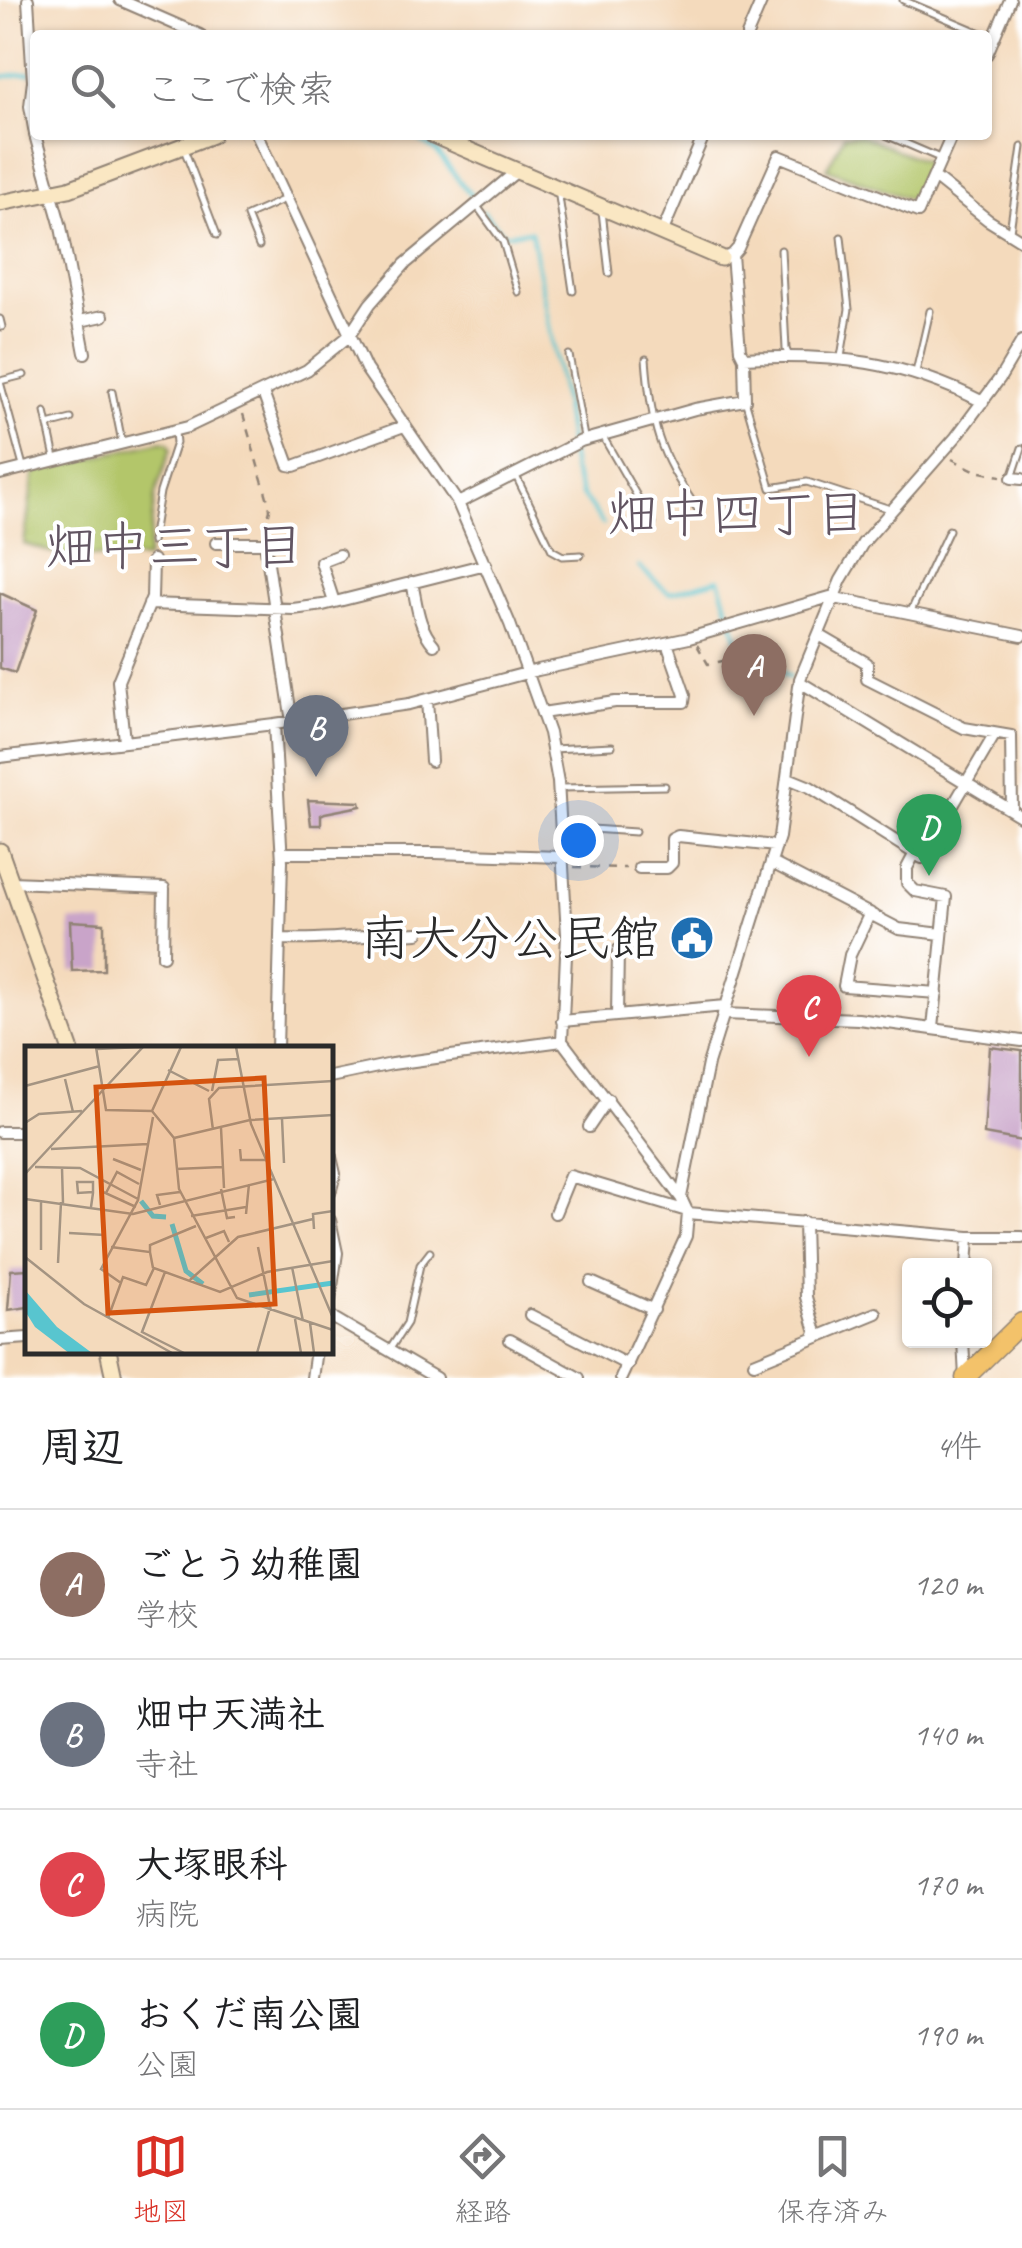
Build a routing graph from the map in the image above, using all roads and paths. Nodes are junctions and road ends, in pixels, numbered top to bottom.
1 (28, 0) edge
2 (120, 0) edge
3 (762, 0) edge
4 (903, 0) edge
5 (1010, 0) edge
6 (189, 30) edge
7 (749, 30) edge
8 (974, 30) edge
9 (992, 30) edge
10 (30, 32) edge
11 (36, 140) edge
12 (259, 140) edge
13 (445, 140) edge
14 (702, 140) edge
15 (898, 140) edge
16 (950, 140) edge
17 (174, 144) edge
18 (1022, 147) edge
19 (942, 159) junction
20 (518, 171) junction
21 (934, 177) junction
22 (558, 188) junction
23 (52, 194) junction
24 (285, 199) junction
25 (0, 203) edge
26 (475, 204) junction
27 (602, 207) junction
28 (662, 233) junction
29 (1010, 234) junction
30 (218, 235) dead end
31 (841, 237) dead end
32 (1022, 241) edge
33 (259, 246) dead end
34 (780, 250) dead end
35 (726, 256) junction
36 (609, 273) dead end
37 (573, 291) dead end
38 (518, 292) dead end
39 (930, 311) dead end
40 (103, 316) dead end
41 (80, 321) junction
42 (349, 336) junction
43 (1022, 341) edge
44 (85, 354) dead end
45 (569, 356) dead end
46 (790, 357) junction
47 (744, 358) junction
48 (646, 359) dead end
49 (840, 360) junction
50 (916, 372) junction
51 (24, 376) dead end
52 (0, 382) edge
53 (112, 392) dead end
54 (264, 393) junction
55 (745, 400) junction
56 (984, 402) junction
57 (239, 404) junction
58 (45, 412) dead end
59 (72, 419) dead end
60 (651, 420) junction
61 (48, 425) junction
62 (404, 426) junction
63 (174, 432) junction
64 (601, 434) junction
65 (584, 440) junction
66 (122, 445) junction
67 (1022, 448) edge
68 (942, 453) junction
69 (56, 461) junction
70 (23, 469) junction
71 (515, 473) junction
72 (0, 474) edge
73 (1017, 478) edge
74 (458, 503) junction
75 (698, 508) dead end
76 (892, 510) junction
77 (653, 524) dead end
78 (949, 530) dead end
79 (152, 542) dead end
80 (216, 543) dead end
81 (264, 543) junction
82 (340, 555) dead end
83 (581, 555) dead end
84 (153, 560) dead end
85 (486, 564) junction
86 (412, 582) junction
87 (834, 596) junction
88 (334, 602) junction
89 (149, 604) junction
90 (275, 607) junction
91 (910, 613) junction
92 (819, 635) junction
93 (693, 636) junction
94 (1022, 636) edge
95 (667, 642) junction
96 (434, 645) dead end
97 (527, 674) junction
98 (799, 684) junction
99 (426, 700) junction
100 (542, 714) junction
101 (292, 722) junction
102 (274, 724) junction
103 (995, 734) junction
104 (124, 740) junction
105 (612, 746) dead end
106 (552, 749) junction
107 (0, 757) edge
108 (431, 760) dead end
109 (788, 778) junction
110 (966, 783) junction
111 (665, 786) dead end
112 (558, 788) junction
113 (1017, 814) edge
114 (560, 827) junction
115 (635, 832) dead end
116 (776, 846) junction
117 (0, 851) edge
118 (282, 853) junction
119 (915, 853) junction
120 (562, 862) junction
121 (772, 862) junction
122 (639, 868) joint
123 (11, 882) junction
124 (870, 913) junction
125 (418, 932) dead end
126 (942, 934) junction
127 (280, 939) junction
128 (618, 950) dead end
129 (163, 956) dead end
130 (937, 994) junction
131 (724, 1010) junction
132 (617, 1016) junction
133 (562, 1020) junction
134 (934, 1028) junction
135 (562, 1041) junction
136 (1022, 1041) edge
137 (69, 1046) edge
138 (277, 1046) edge
139 (332, 1077) edge
140 (608, 1099) junction
141 (589, 1128) dead end
142 (680, 1198) junction
143 (687, 1212) junction
144 (555, 1213) dead end
145 (804, 1222) junction
146 (332, 1229) edge
147 (969, 1237) junction
148 (1022, 1237) edge
149 (430, 1252) dead end
150 (968, 1258) edge
151 (591, 1282) dead end
152 (332, 1287) edge
153 (654, 1310) junction
154 (876, 1313) dead end
155 (530, 1314) dead end
156 (332, 1317) edge
157 (1022, 1322) edge
158 (25, 1338) edge
159 (813, 1339) junction
160 (0, 1340) edge
161 (510, 1340) dead end
162 (963, 1348) edge
163 (390, 1349) junction
164 (109, 1353) edge
165 (316, 1353) edge
166 (754, 1363) dead end
167 (628, 1365) junction
168 (114, 1378) edge
169 (312, 1378) edge
170 (436, 1378) edge
171 (579, 1378) edge
172 (622, 1378) edge
173 (965, 1378) edge

1 - 10 street
2 - 6 street
3 - 7 street
4 - 8 lane
5 - 9 street
11 - 23 street
12 - 24 street
13 - 20 street
14 - 28 street
15 - 19 lane
16 - 19 street
17 - 23 street
17 - 30 lane
18 - 29 lane
19 - 21 street
20 - 22 street
20 - 26 street
21 - 29 street
21 - 35 street
22 - 27 street
22 - 37 lane
23 - 25 street
23 - 41 street
24 - 33 lane
24 - 42 street
26 - 38 lane
26 - 42 street
27 - 28 street
27 - 36 lane
28 - 35 street
29 - 32 street
31 - 49 lane
34 - 46 lane
35 - 47 street
39 - 50 lane
40 - 41 street
41 - 44 street
42 - 54 street
42 - 62 street
43 - 56 street
45 - 65 lane
46 - 47 street
46 - 49 street
47 - 55 street
48 - 60 lane
49 - 50 street
50 - 56 street
51 - 52 lane
52 - 70 lane
53 - 66 lane
54 - 57 street
54 - 62 street
55 - 60 street
55 - 76 lane
56 - 68 street
57 - 63 street
57 - 81 path
58 - 61 lane
59 - 61 lane
60 - 64 street
60 - 75 lane
61 - 69 lane
62 - 74 street
63 - 66 street
63 - 79 lane
64 - 65 street
64 - 77 lane
65 - 71 street
66 - 69 street
67 - 73 lane
68 - 73 path
68 - 76 street
69 - 70 street
70 - 72 street
71 - 74 street
71 - 83 lane
74 - 85 street
76 - 87 street
78 - 91 lane
80 - 81 street
81 - 90 street
82 - 88 street
84 - 89 street
85 - 86 street
85 - 97 street
86 - 88 street
86 - 96 street
87 - 91 street
87 - 92 street
87 - 93 street
88 - 90 street
89 - 90 street
89 - 104 street
90 - 101 street
91 - 94 street
92 - 98 street
92 - 103 street
93 - 95 street
93 - 98 path
95 - 97 street
95 - 100 street
97 - 99 street
97 - 100 street
98 - 109 street
98 - 110 street
99 - 101 street
99 - 108 street
100 - 106 street
101 - 102 street
102 - 104 street
102 - 118 street
103 - 110 street
103 - 113 street
104 - 107 street
105 - 106 lane
106 - 112 street
109 - 116 street
109 - 119 street
110 - 113 street
110 - 119 street
111 - 112 lane
112 - 114 street
114 - 115 lane
114 - 120 street
116 - 121 street
116 - 122 street
117 - 123 street
118 - 120 street
118 - 127 street
119 - 126 street
120 - 122 path
120 - 133 street
121 - 124 street
121 - 131 street
123 - 129 street
123 - 137 street
124 - 126 street
124 - 130 street
125 - 127 street
126 - 130 street
127 - 138 street
128 - 132 street
130 - 134 street
131 - 132 street
131 - 134 street
131 - 142 street
132 - 133 street
133 - 135 street
134 - 136 street
135 - 139 street
135 - 140 street
140 - 141 street
140 - 142 street
142 - 143 street
143 - 144 street
143 - 145 street
143 - 153 street
145 - 147 street
145 - 159 street
146 - 152 street
147 - 148 street
147 - 150 street
149 - 163 lane
151 - 153 street
153 - 167 street
154 - 159 street
155 - 167 street
156 - 163 street
157 - 173 highway
158 - 160 street
159 - 166 street
161 - 171 street
162 - 173 street
163 - 170 street
164 - 168 street
165 - 169 street
167 - 172 street

